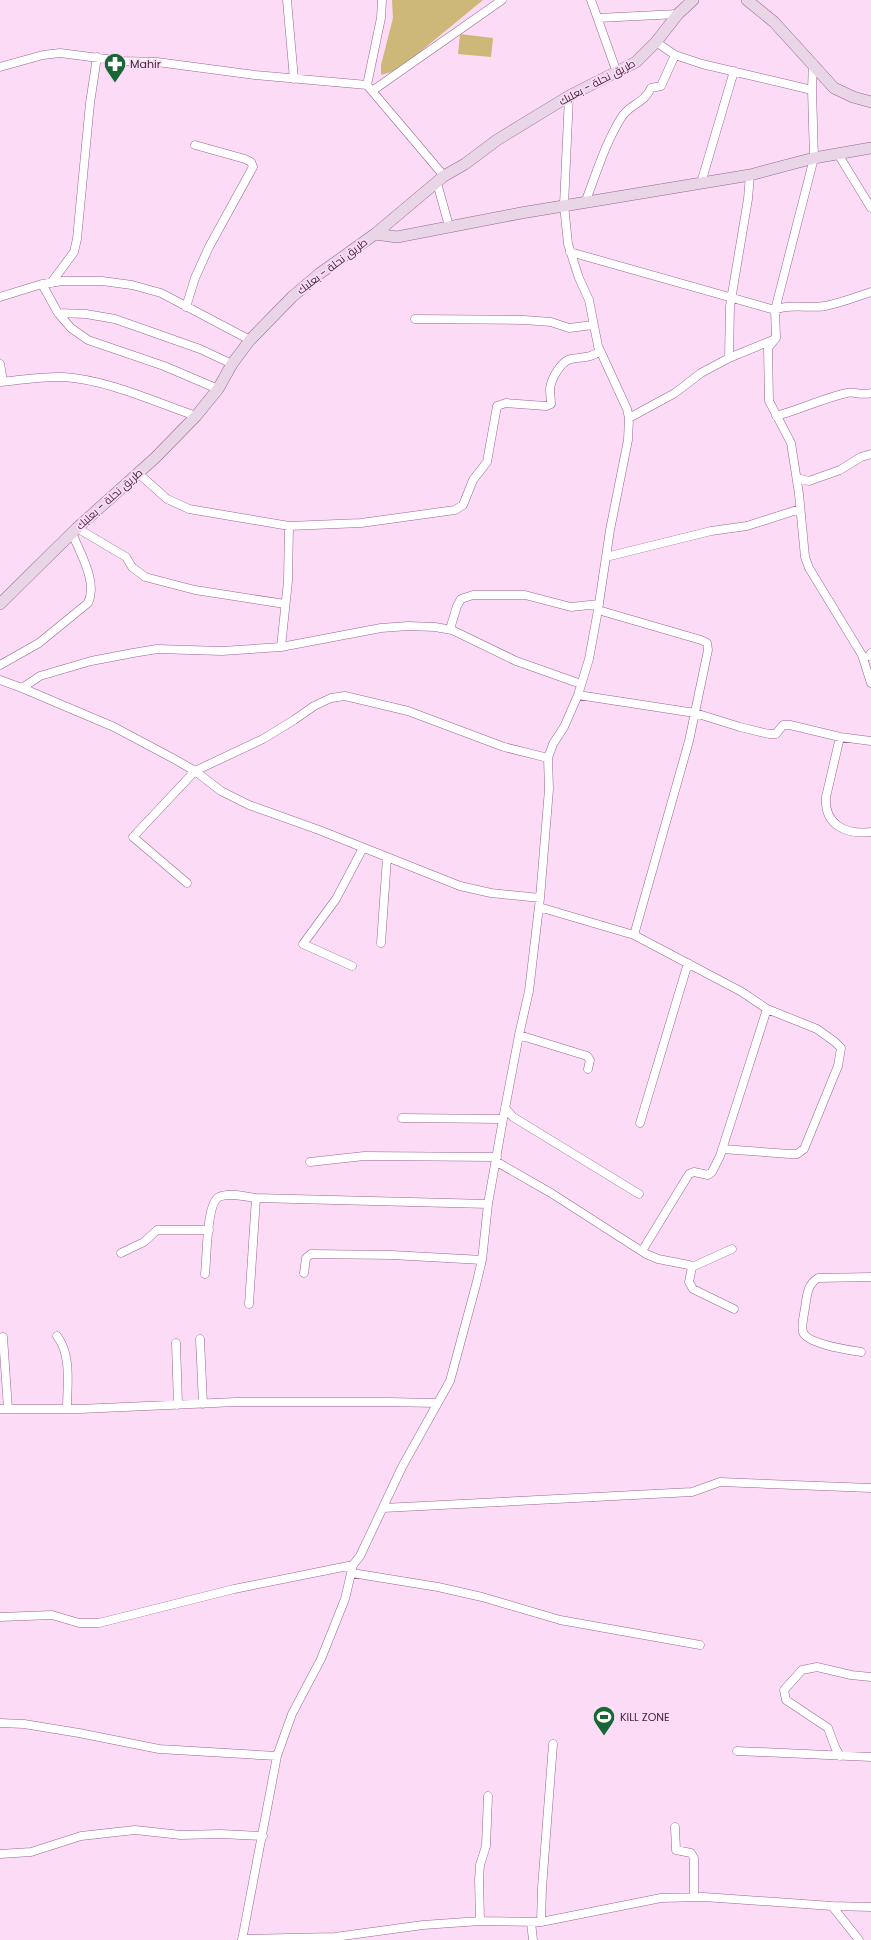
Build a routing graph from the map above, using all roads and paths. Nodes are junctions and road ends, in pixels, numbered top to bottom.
1 (287, 0) edge
2 (382, 0) edge
3 (502, 0) edge
4 (591, 0) edge
5 (693, 0) edge
6 (747, 0) edge
7 (678, 14) junction
8 (598, 18) junction
9 (656, 42) junction
10 (675, 55) junction
11 (98, 57) junction
12 (813, 64) junction
13 (0, 67) edge
14 (616, 70) junction
15 (734, 71) junction
16 (294, 79) junction
17 (369, 88) junction
18 (812, 90) junction
19 (569, 96) junction
20 (871, 102) edge
21 (195, 146) dead end
22 (871, 148) edge
23 (838, 154) junction
24 (814, 158) junction
25 (750, 175) junction
26 (440, 180) junction
27 (701, 183) junction
28 (585, 203) junction
29 (564, 205) junction
30 (871, 208) edge
31 (449, 226) junction
32 (375, 234) junction
33 (570, 252) junction
34 (51, 282) junction
35 (42, 284) junction
36 (871, 292) edge
37 (0, 297) edge
38 (731, 298) junction
39 (186, 307) junction
40 (775, 310) junction
41 (58, 313) junction
42 (415, 319) dead end
43 (593, 325) junction
44 (776, 338) junction
45 (250, 340) junction
46 (600, 351) junction
47 (729, 358) junction
48 (0, 364) edge
49 (232, 364) junction
50 (2, 382) edge
51 (218, 389) junction
52 (871, 393) edge
53 (196, 416) junction
54 (776, 416) junction
55 (629, 418) junction
56 (871, 454) edge
57 (138, 473) junction
58 (797, 478) junction
59 (800, 509) junction
60 (289, 526) junction
61 (75, 530) junction
62 (606, 557) junction
63 (0, 604) edge
64 (286, 604) junction
65 (599, 607) junction
66 (450, 630) junction
67 (281, 648) junction
68 (868, 655) edge
69 (0, 665) edge
70 (0, 680) edge
71 (871, 683) edge
72 (581, 684) junction
73 (22, 688) junction
74 (578, 695) junction
75 (695, 713) junction
76 (840, 737) junction
77 (871, 741) edge
78 (548, 758) junction
79 (195, 771) junction
80 (871, 832) edge
81 (363, 848) junction
82 (387, 858) junction
83 (187, 883) dead end
84 (540, 898) junction
85 (539, 907) junction
86 (634, 935) junction
87 (381, 943) dead end
88 (688, 963) junction
89 (352, 966) dead end
90 (767, 1009) junction
91 (519, 1036) junction
92 (588, 1069) dead end
93 (505, 1108) junction
94 (402, 1118) dead end
95 (503, 1119) junction
96 (640, 1123) dead end
97 (722, 1149) junction
98 (497, 1159) junction
99 (310, 1162) dead end
100 (639, 1194) dead end
101 (256, 1198) junction
102 (488, 1204) junction
103 (209, 1230) junction
104 (732, 1249) dead end
105 (642, 1251) junction
106 (121, 1253) dead end
107 (482, 1260) junction
108 (692, 1267) junction
109 (304, 1273) dead end
110 (205, 1274) dead end
111 (871, 1277) edge
112 (249, 1304) dead end
113 (734, 1309) dead end
114 (57, 1336) dead end
115 (4, 1337) dead end
116 (200, 1339) dead end
117 (176, 1343) dead end
118 (861, 1352) dead end
119 (436, 1403) junction
120 (203, 1404) junction
121 (178, 1405) junction
122 (4, 1409) edge
123 (67, 1409) junction
124 (871, 1488) edge
125 (383, 1508) junction
126 (353, 1569) junction
127 (0, 1617) edge
128 (700, 1645) dead end
129 (871, 1677) edge
130 (0, 1723) edge
131 (553, 1744) dead end
132 (737, 1751) dead end
133 (277, 1756) junction
134 (840, 1756) junction
135 (871, 1757) edge
136 (488, 1796) dead end
137 (675, 1827) dead end
138 (263, 1836) junction
139 (0, 1854) edge
140 (694, 1897) junction
141 (832, 1906) junction
142 (871, 1907) edge
143 (480, 1921) junction
144 (531, 1922) junction
145 (541, 1922) junction
146 (242, 1940) edge
147 (533, 1940) edge
148 (859, 1940) edge

1 - 16 street
2 - 17 street
3 - 17 street
4 - 8 street
5 - 7 street, طريق نحلة - بعلبك
6 - 12 street
7 - 8 street
7 - 9 street, طريق نحلة - بعلبك
8 - 14 street
9 - 10 street
9 - 14 street, طريق نحلة - بعلبك
10 - 15 street
10 - 28 street
11 - 13 street
11 - 16 street
11 - 34 street
12 - 18 street
12 - 20 street
14 - 19 street, طريق نحلة - بعلبك
15 - 18 street
15 - 27 street
16 - 17 street
17 - 26 street
18 - 24 street
19 - 26 street, طريق نحلة - بعلبك
19 - 29 street
21 - 39 street
22 - 23 street
23 - 24 street
23 - 30 street
24 - 25 street
24 - 40 street
25 - 27 street
25 - 38 street
26 - 31 street
26 - 32 street, طريق نحلة - بعلبك
27 - 28 street
28 - 29 street
29 - 31 street
29 - 33 street
31 - 32 street
32 - 45 street, طريق نحلة - بعلبك
33 - 38 street
33 - 43 street
34 - 35 street
34 - 39 street
35 - 37 street
35 - 41 street
36 - 40 street
38 - 40 street
38 - 47 street
39 - 45 street
40 - 44 street
41 - 49 street
41 - 51 street
42 - 43 street
43 - 46 street
44 - 47 street
44 - 54 street
45 - 49 street, طريق نحلة - بعلبك
46 - 55 street
46 - 60 street
47 - 55 street
48 - 50 street
49 - 51 street, طريق نحلة - بعلبك
50 - 53 street
51 - 53 street, طريق نحلة - بعلبك
52 - 54 street
53 - 57 street, طريق نحلة - بعلبك
54 - 58 street
55 - 62 street
56 - 58 street
57 - 60 street
57 - 61 street, طريق نحلة - بعلبك
58 - 59 street
59 - 62 street
59 - 68 street
60 - 64 street
61 - 63 street, طريق نحلة - بعلبك
61 - 64 street
61 - 69 street
62 - 65 street
64 - 67 street
65 - 66 street
65 - 72 street
65 - 75 street
66 - 67 street
66 - 72 street
67 - 73 street
68 - 71 street
70 - 73 street
72 - 74 street
73 - 79 street
74 - 75 street
74 - 78 street
75 - 76 street
75 - 86 street
76 - 77 street
76 - 80 street
78 - 79 street
78 - 84 street
79 - 81 street
79 - 83 street
81 - 82 street
81 - 89 street
82 - 84 street
82 - 87 street
84 - 85 street
85 - 86 street
85 - 91 street
86 - 88 street
88 - 90 street
88 - 96 street
90 - 97 street
90 - 97 street
91 - 92 street
91 - 93 street
93 - 95 street
93 - 100 street
94 - 95 street
95 - 98 street
97 - 105 street
98 - 99 street
98 - 102 street
98 - 105 street
101 - 102 street
101 - 103 street
101 - 112 street
102 - 107 street
103 - 106 street
103 - 110 street
104 - 108 street
105 - 108 street
107 - 109 street
107 - 119 street
108 - 113 street
111 - 118 street
114 - 123 street
115 - 122 street
116 - 120 street
117 - 121 street
119 - 120 street
119 - 125 street
120 - 121 street
121 - 123 street
122 - 123 street
124 - 125 street
125 - 126 street
126 - 127 street
126 - 128 street
126 - 133 street
129 - 134 street
130 - 133 street
131 - 145 street
132 - 134 street
133 - 138 street
134 - 135 street
136 - 143 street
137 - 140 street
138 - 139 street
138 - 146 street
140 - 141 street
140 - 145 street
141 - 142 street
141 - 148 street
143 - 144 street
143 - 146 street
144 - 145 street
144 - 147 street

